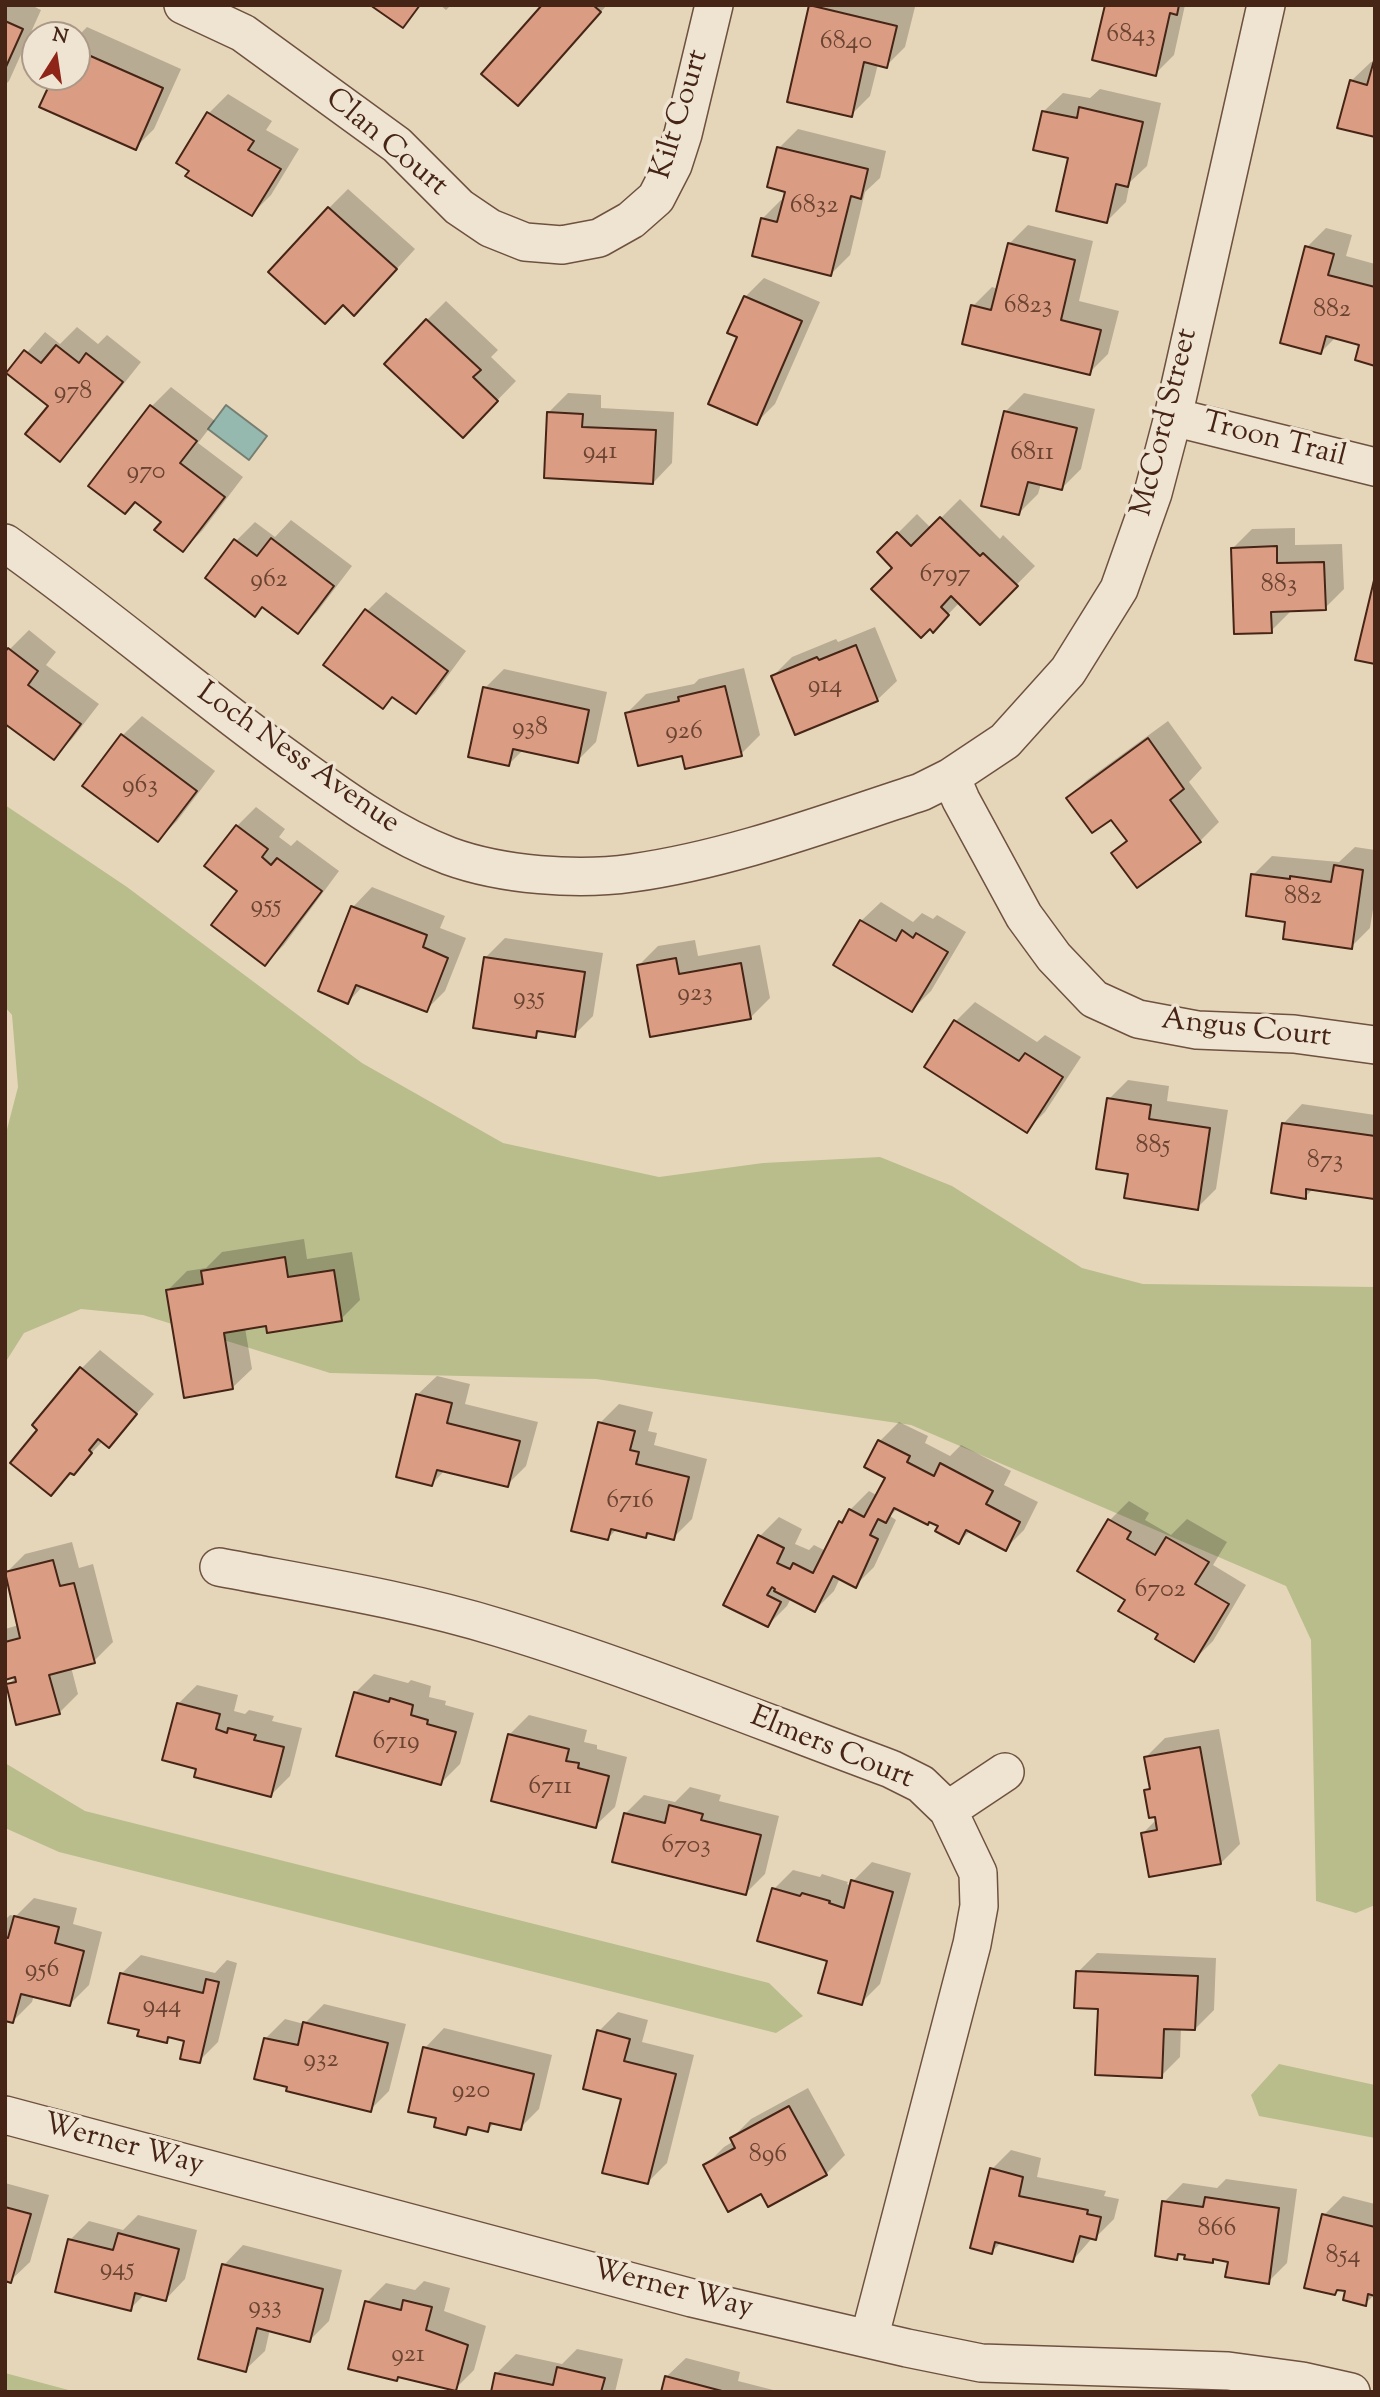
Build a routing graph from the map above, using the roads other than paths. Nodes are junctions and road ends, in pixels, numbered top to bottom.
1 (183, 5) edge
2 (714, 5) edge
3 (1266, 5) edge
4 (599, 238) joint
5 (1173, 416) junction
6 (1375, 467) edge
7 (5, 543) edge
8 (951, 777) junction
9 (1375, 1045) edge
10 (219, 1567) dead end
11 (1005, 1772) dead end
12 (948, 1810) junction
13 (5, 2115) edge
14 (869, 2339) junction
15 (1350, 2392) edge

1 - 4 street, Clan Court
2 - 4 street, Kilt Court
3 - 5 street, McCord Street
5 - 6 street, Troon Trail
5 - 8 street, McCord Street
7 - 8 street, Loch Ness Avenue
8 - 9 street, Angus Court
10 - 12 street, Elmers Court
11 - 12 street
12 - 14 street, Elmers Court
13 - 14 street, Werner Way
14 - 15 street, Werner Way

